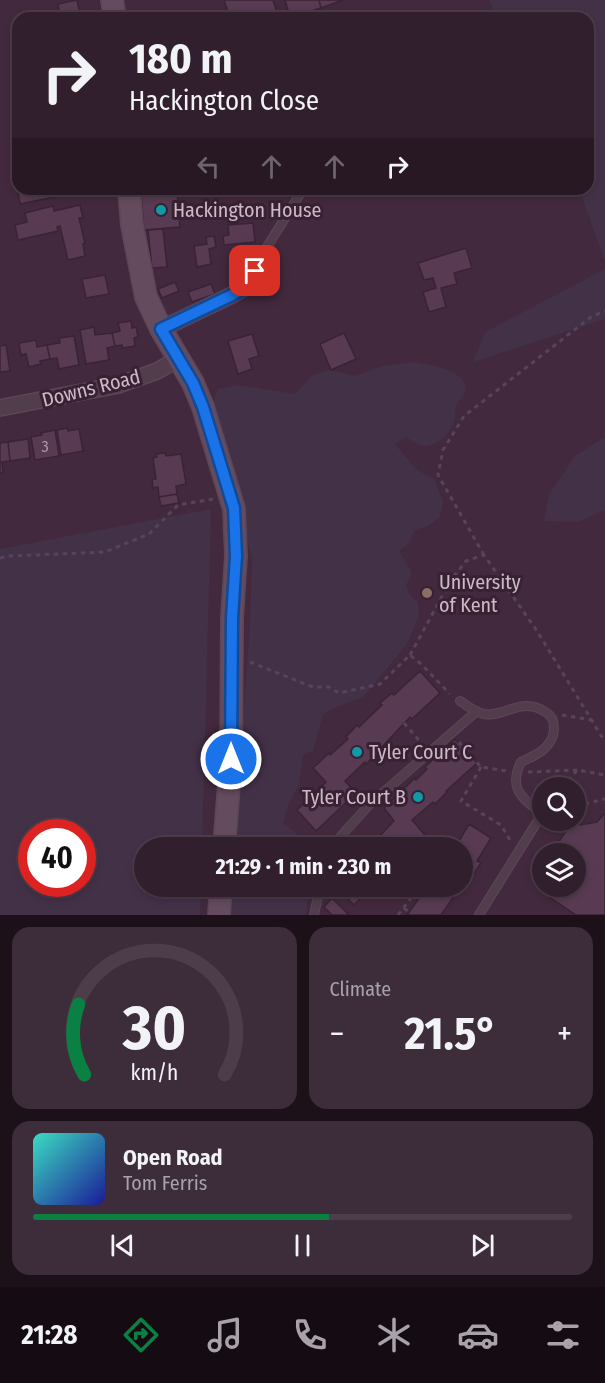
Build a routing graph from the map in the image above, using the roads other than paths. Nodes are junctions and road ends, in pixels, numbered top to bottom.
1 (130, 195) edge
2 (298, 195) edge
3 (260, 258) joint
4 (161, 329) junction
5 (178, 359) junction
6 (0, 408) edge
7 (460, 701) dead end
8 (477, 711) junction
9 (225, 837) edge
10 (340, 837) edge
11 (220, 897) edge
12 (318, 897) edge
13 (219, 915) edge
14 (314, 915) edge
15 (479, 915) edge

1 - 4 street
2 - 3 lane
3 - 4 street
4 - 5 street
5 - 6 street, Downs Road
5 - 9 street
7 - 8 lane
8 - 10 lane
8 - 15 lane
11 - 13 street
12 - 14 lane

